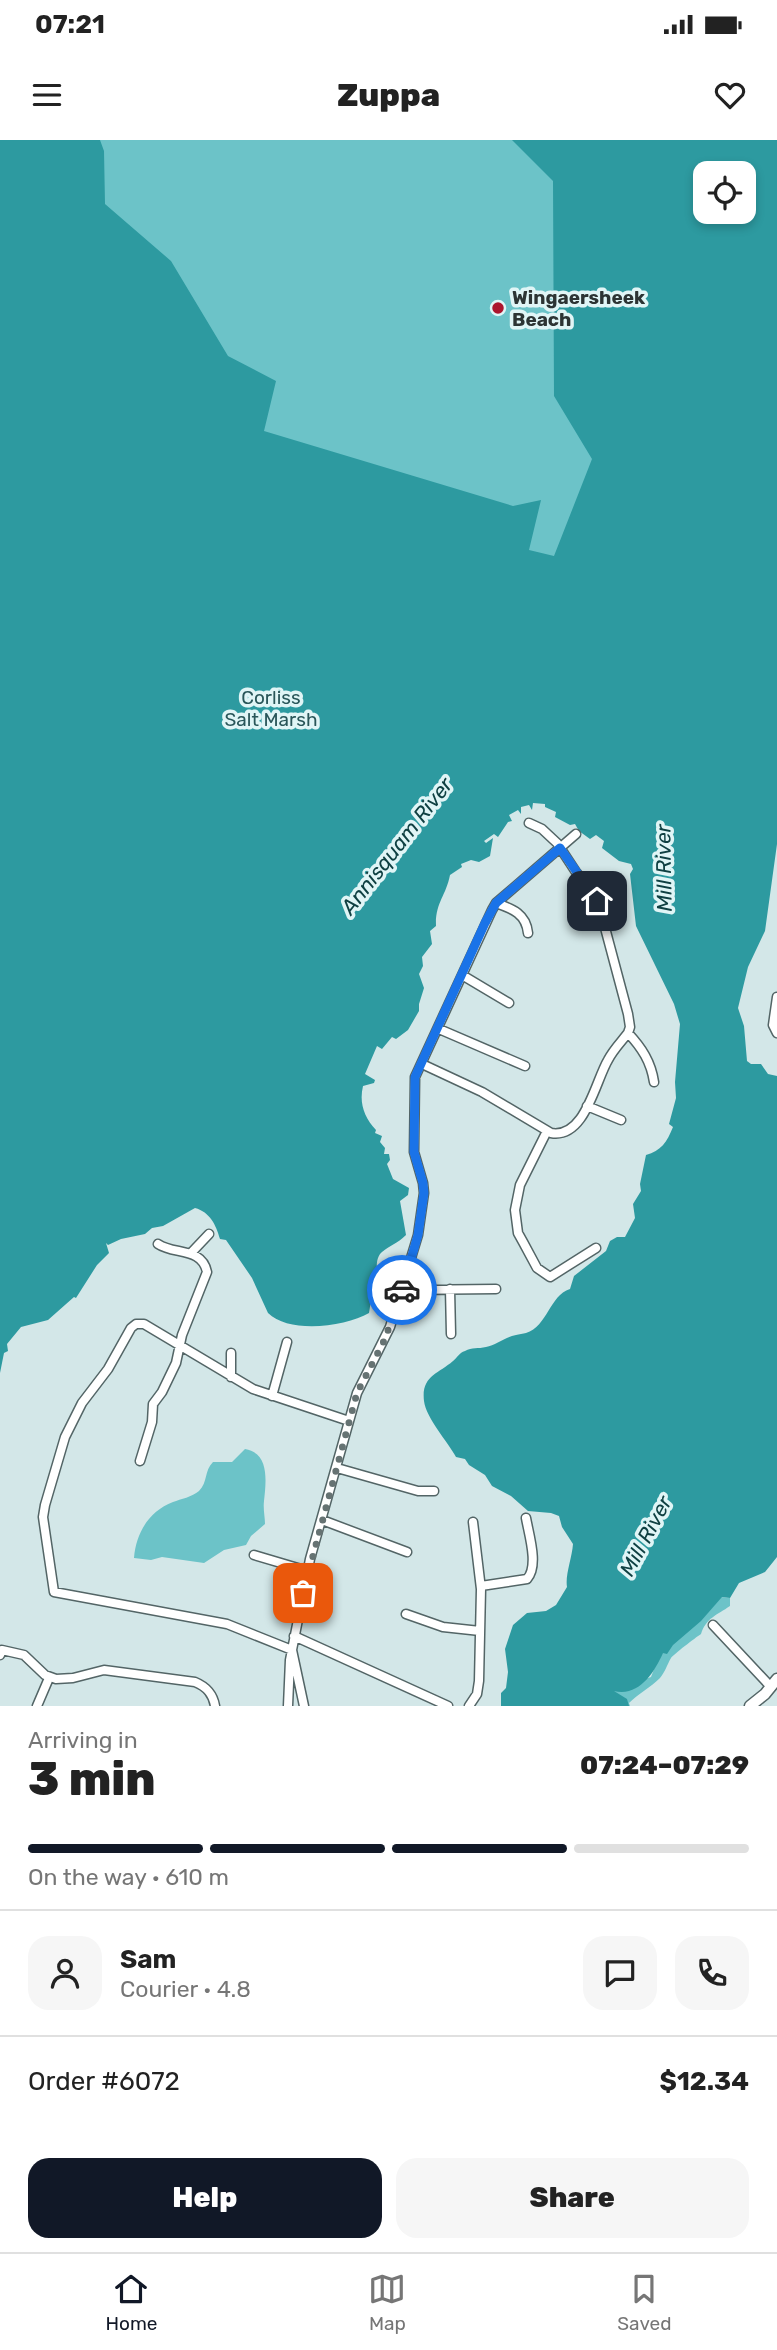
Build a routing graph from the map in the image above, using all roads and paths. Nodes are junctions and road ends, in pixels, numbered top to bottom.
1 (529, 823) dead end
2 (576, 834) dead end
3 (560, 848) junction
4 (496, 903) junction
5 (528, 933) dead end
6 (462, 975) junction
7 (777, 997) edge
8 (509, 1003) dead end
9 (439, 1029) junction
10 (628, 1033) junction
11 (777, 1033) edge
12 (422, 1064) junction
13 (525, 1066) dead end
14 (654, 1082) dead end
15 (587, 1106) junction
16 (621, 1120) dead end
17 (547, 1131) junction
18 (209, 1234) dead end
19 (158, 1244) dead end
20 (596, 1248) dead end
21 (191, 1253) junction
22 (450, 1289) junction
23 (496, 1289) dead end
24 (402, 1290) junction
25 (451, 1334) dead end
26 (287, 1342) dead end
27 (181, 1347) junction
28 (231, 1353) dead end
29 (231, 1377) junction
30 (272, 1396) junction
31 (349, 1421) junction
32 (140, 1461) dead end
33 (337, 1468) junction
34 (434, 1492) dead end
35 (527, 1518) dead end
36 (322, 1520) junction
37 (473, 1522) dead end
38 (407, 1552) dead end
39 (254, 1555) dead end
40 (308, 1571) junction
41 (481, 1586) junction
42 (406, 1615) dead end
43 (713, 1625) dead end
44 (480, 1631) junction
45 (294, 1636) junction
46 (292, 1650) junction
47 (1, 1653) edge
48 (49, 1678) junction
49 (774, 1683) edge
50 (307, 1705) edge
51 (37, 1706) edge
52 (215, 1706) edge
53 (288, 1706) edge
54 (448, 1706) edge
55 (469, 1706) edge
56 (750, 1706) edge

1 - 3 street
2 - 3 street
3 - 4 street
3 - 10 street
4 - 5 street
4 - 6 street
6 - 8 street
6 - 9 street
7 - 11 street
9 - 12 street
9 - 13 street
10 - 14 street
10 - 15 street
12 - 17 street
12 - 24 street
15 - 16 street
15 - 17 street
17 - 20 street
18 - 21 street
19 - 21 street
21 - 27 street
22 - 23 street
22 - 24 street
22 - 25 street
24 - 31 street
26 - 30 street
27 - 29 street
27 - 32 street
27 - 46 street
28 - 29 street
29 - 30 street
30 - 31 street
31 - 33 street
33 - 34 street
33 - 36 street
35 - 41 street
36 - 38 street
36 - 40 street
37 - 41 street
39 - 40 street
40 - 45 street
41 - 44 street
42 - 44 street
43 - 49 street
44 - 55 street
45 - 46 street
45 - 54 street
46 - 50 street
46 - 53 street
47 - 48 street
48 - 51 street
48 - 52 street
49 - 56 main road

